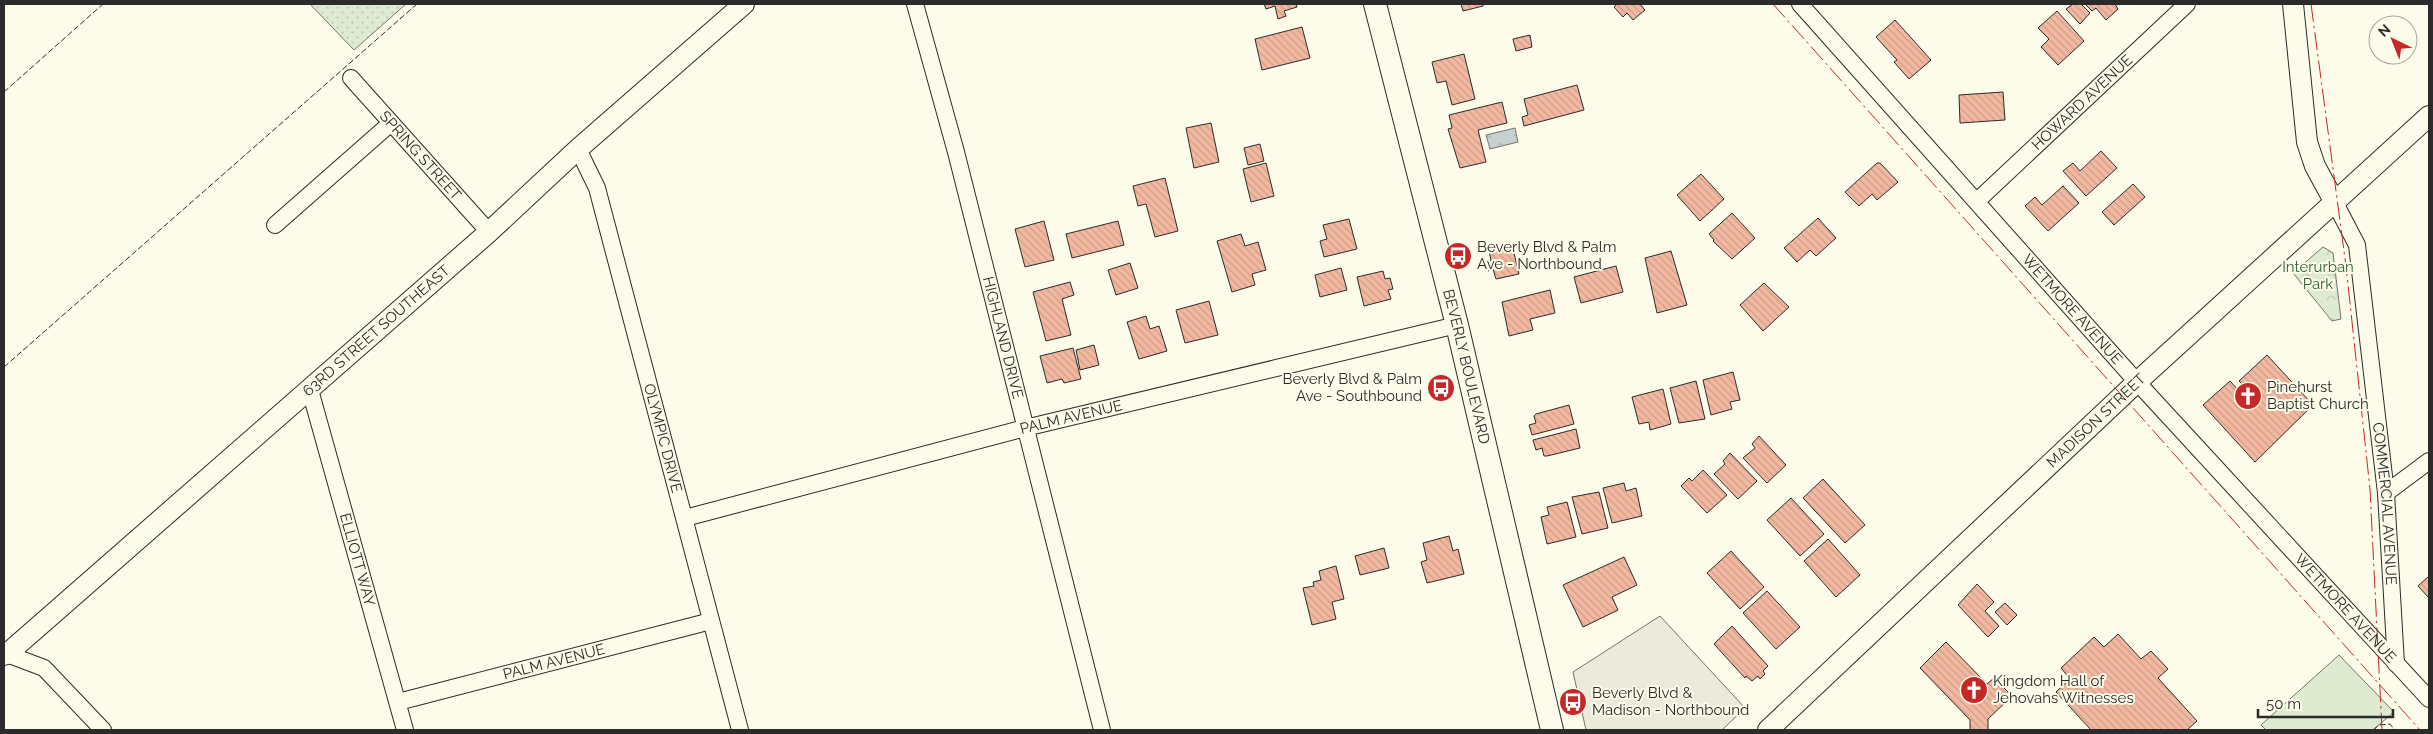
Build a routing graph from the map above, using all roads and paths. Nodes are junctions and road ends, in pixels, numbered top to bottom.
1 (744, 4) edge
2 (915, 4) edge
3 (1375, 4) edge
4 (2187, 4) edge
5 (2293, 4) edge
6 (1805, 5) edge
7 (350, 78) dead end
8 (2429, 116) edge
9 (391, 123) junction
10 (578, 149) junction
11 (1977, 201) junction
12 (2334, 201) junction
13 (274, 225) dead end
14 (489, 232) junction
15 (1457, 325) junction
16 (2137, 382) junction
17 (310, 390) junction
18 (1025, 428) junction
19 (2429, 461) edge
20 (2386, 493) junction
21 (686, 518) junction
22 (711, 621) junction
23 (5, 655) edge
24 (2396, 664) junction
25 (2429, 699) edge
26 (398, 702) junction
27 (103, 730) edge
28 (405, 730) edge
29 (740, 730) edge
30 (1102, 730) edge
31 (1552, 730) edge
32 (1768, 730) edge

1 - 10 street, 63RD STREET SOUTHEAST
2 - 18 street, HIGHLAND DRIVE
3 - 15 main road, BEVERLY BOULEVARD
4 - 11 street, HOWARD AVENUE
5 - 12 street
6 - 11 street, WETMORE AVENUE
7 - 9 street, SPRING STREET
8 - 12 street, MADISON STREET
9 - 13 street
9 - 14 street, SPRING STREET
10 - 14 street, 63RD STREET SOUTHEAST
10 - 21 street, OLYMPIC DRIVE
11 - 16 street, WETMORE AVENUE
12 - 16 street, MADISON STREET
12 - 20 street, COMMERCIAL AVENUE
14 - 17 street, 63RD STREET SOUTHEAST
15 - 18 street, PALM AVENUE
15 - 31 main road, BEVERLY BOULEVARD
16 - 24 street, WETMORE AVENUE
16 - 32 street, MADISON STREET
17 - 23 street, 63RD STREET SOUTHEAST
17 - 26 street, ELLIOTT WAY
18 - 21 street, PALM AVENUE
18 - 30 street, HIGHLAND DRIVE
19 - 20 street
20 - 24 street, COMMERCIAL AVENUE
21 - 22 street, OLYMPIC DRIVE
22 - 26 street, PALM AVENUE
22 - 29 street, OLYMPIC DRIVE
23 - 27 street
24 - 25 street, WETMORE AVENUE
26 - 28 street, ELLIOTT WAY

